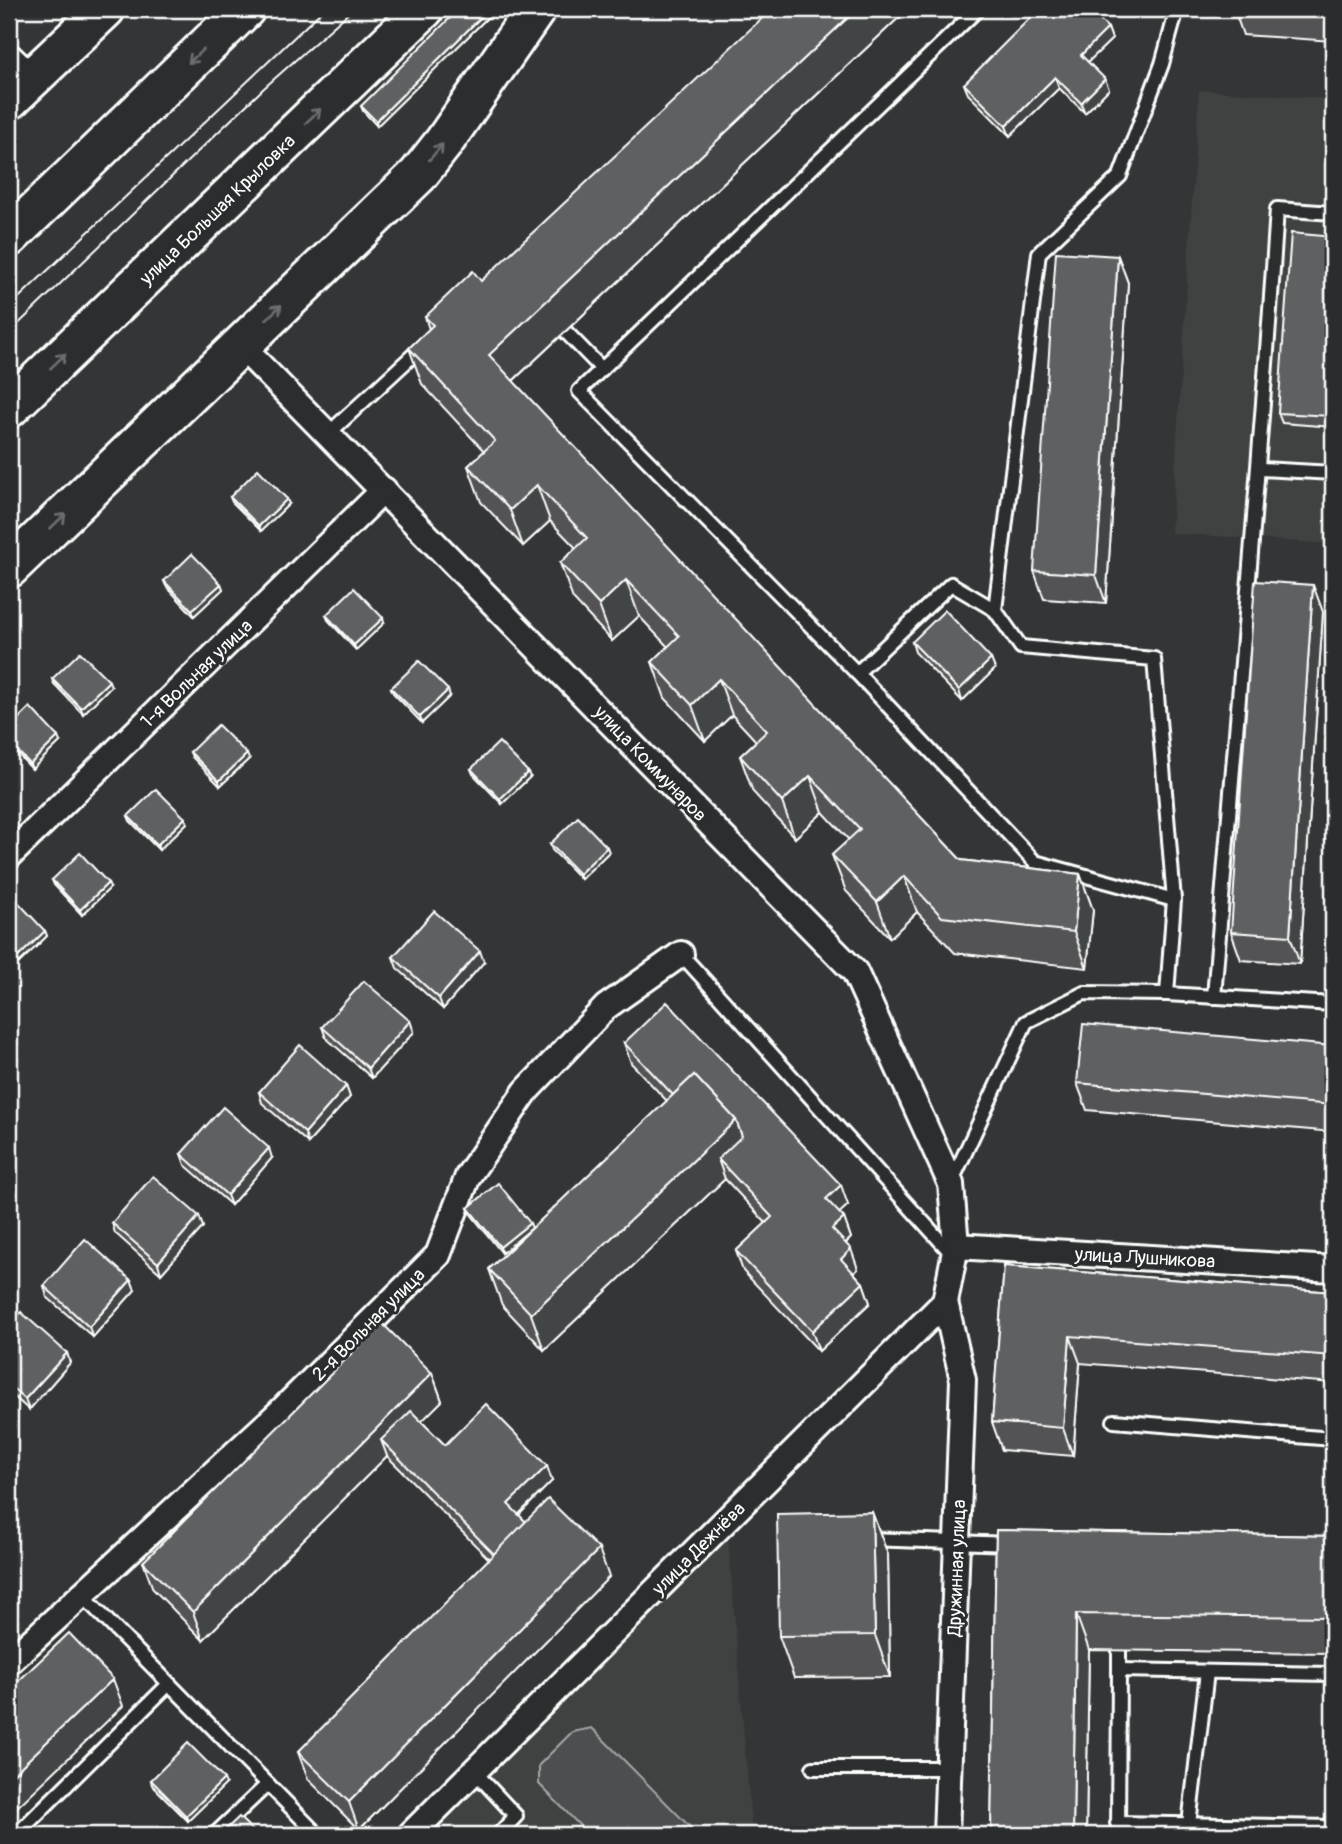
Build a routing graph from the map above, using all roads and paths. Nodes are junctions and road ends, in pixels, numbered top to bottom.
1 (105, 9) edge
2 (245, 9) edge
3 (424, 9) edge
4 (536, 9) edge
5 (978, 9) edge
6 (1177, 9) edge
7 (16, 78) edge
8 (1333, 213) edge
9 (9, 237) edge
10 (566, 332) edge
11 (429, 340) edge
12 (240, 345) junction
13 (602, 369) junction
14 (9, 408) edge
15 (328, 434) junction
16 (1260, 469) junction
17 (1333, 473) edge
18 (384, 490) junction
19 (9, 568) edge
20 (995, 610) junction
21 (857, 673) junction
22 (9, 856) edge
23 (1174, 900) junction
24 (681, 954) joint
25 (1167, 994) junction
26 (1214, 996) junction
27 (1333, 1004) edge
28 (951, 1184) junction
29 (956, 1251) junction
30 (1333, 1269) edge
31 (945, 1302) junction
32 (1114, 1421) dead end
33 (1333, 1440) edge
34 (849, 1537) edge
35 (957, 1544) junction
36 (1025, 1544) edge
37 (80, 1593) junction
38 (1119, 1650) edge
39 (9, 1662) edge
40 (1119, 1670) junction
41 (1207, 1672) junction
42 (1333, 1674) edge
43 (169, 1684) junction
44 (813, 1768) dead end
45 (948, 1768) junction
46 (474, 1771) junction
47 (268, 1784) junction
48 (1189, 1825) junction
49 (1333, 1827) edge
50 (1117, 1829) edge
51 (26, 1835) edge
52 (214, 1835) edge
53 (318, 1835) edge
54 (410, 1835) edge
55 (498, 1835) edge
56 (946, 1835) edge

1 - 7 main road
2 -> 9 main road
14 -> 3 main road, улица Большая Крыловка
12 -> 4 main road
5 - 13 lane
6 - 20 lane
8 - 16 lane
10 - 13 lane
11 - 15 lane
12 - 15 street, улица Коммунаров
19 -> 12 main road
13 - 21 lane
15 - 18 street, улица Коммунаров
16 - 17 lane
16 - 26 lane
18 - 22 street, 1-я Вольная улица
18 - 28 street, улица Коммунаров
20 - 21 lane
20 - 23 lane
21 - 23 lane
23 - 25 lane
24 - 29 lane
24 - 37 street, 2-я Вольная улица
25 - 26 lane
25 - 28 lane
26 - 27 lane
28 - 29 street, улица Коммунаров
29 - 30 street, улица Лушникова
29 - 31 street
31 - 35 street, Дружинная улица
31 - 46 street, улица Дежнёва
32 - 33 lane
34 - 35 lane
35 - 36 lane
35 - 45 street, Дружинная улица
37 - 39 street, 2-я Вольная улица
37 - 43 lane
38 - 40 lane
40 - 41 lane
40 - 50 lane
41 - 42 lane
41 - 48 lane
43 - 47 lane
43 - 51 lane
44 - 45 lane
45 - 56 street, Дружинная улица
46 - 54 street, улица Дежнёва
46 - 55 lane
47 - 52 lane
47 - 53 lane
48 - 49 lane
48 - 50 lane

